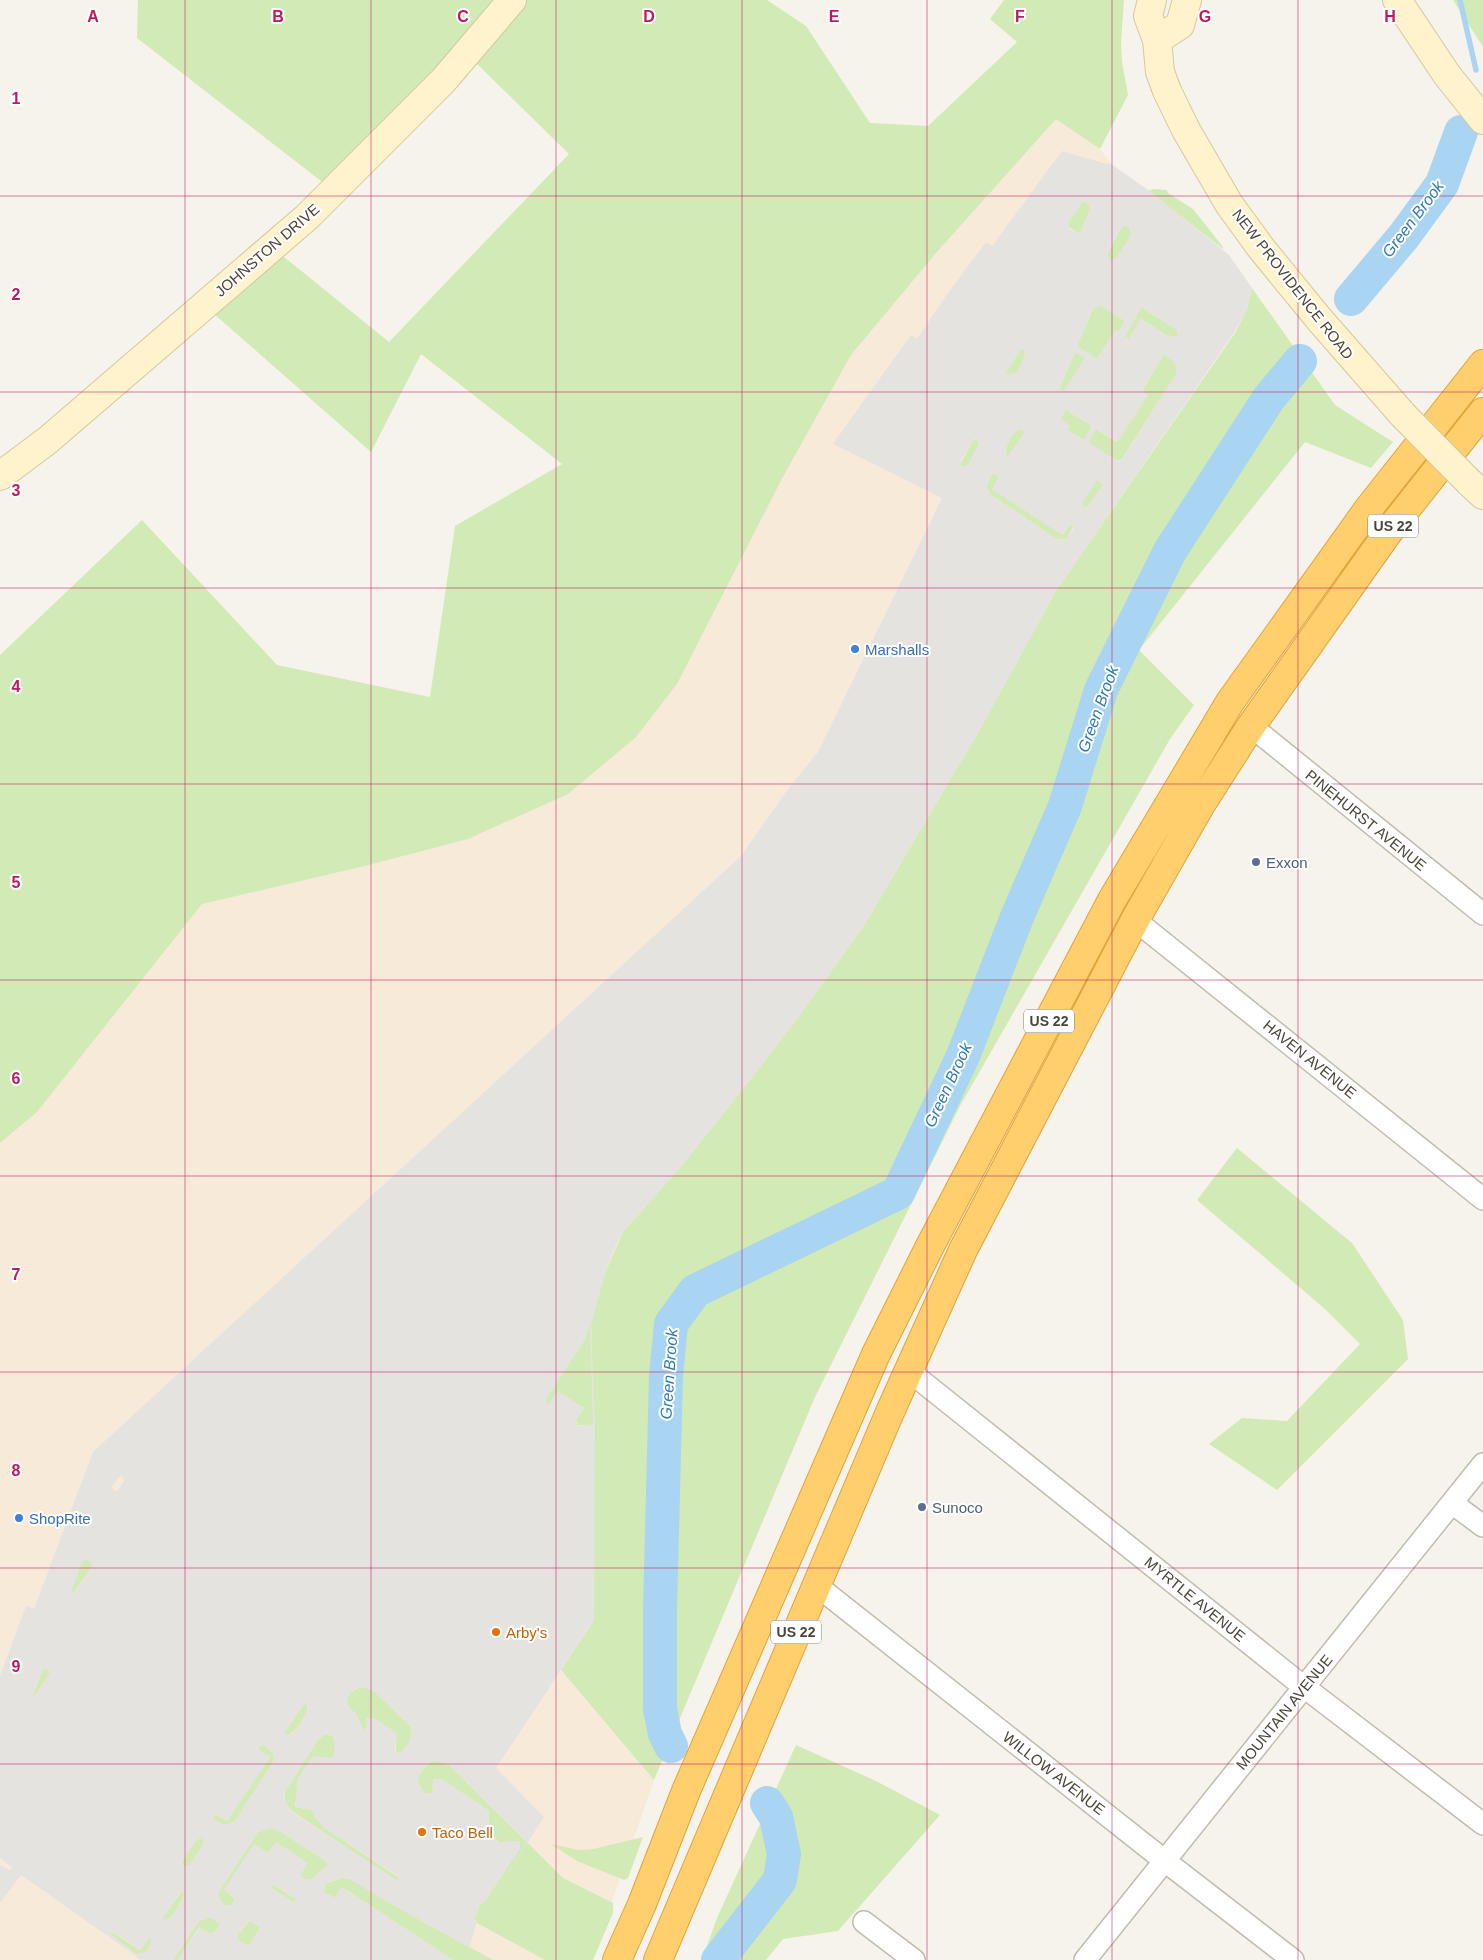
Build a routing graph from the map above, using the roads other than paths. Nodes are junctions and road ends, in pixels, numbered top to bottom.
1 (512, 0) edge
2 (1152, 0) edge
3 (1187, 0) edge
4 (1396, 0) edge
5 (1157, 40) junction
6 (1483, 120) edge
7 (1483, 364) edge
8 (1483, 412) edge
9 (0, 476) edge
10 (1476, 489) edge
11 (1250, 726) junction
12 (1483, 914) edge
13 (1135, 920) junction
14 (1483, 1199) edge
15 (909, 1371) junction
16 (1483, 1464) edge
17 (1452, 1503) junction
18 (1483, 1526) edge
19 (816, 1585) junction
20 (1304, 1687) junction
21 (1483, 1824) edge
22 (1165, 1862) junction
23 (864, 1922) dead end
24 (617, 1960) edge
25 (658, 1960) edge
26 (914, 1960) edge
27 (1085, 1960) edge
28 (1293, 1960) edge

1 - 9 main road, JOHNSTON DRIVE
2 - 5 main road, NEW PROVIDENCE ROAD
3 - 5 main road
4 - 6 main road
5 - 10 main road, NEW PROVIDENCE ROAD, bridge
7 - 24 highway, US 22
8 - 11 highway, US 22
11 - 12 street, PINEHURST AVENUE
11 - 13 highway, US 22
13 - 14 street, HAVEN AVENUE
13 - 15 highway, US 22
15 - 19 highway, US 22
15 - 20 street, MYRTLE AVENUE
16 - 17 street, MOUNTAIN AVENUE
17 - 18 street
17 - 20 street, MOUNTAIN AVENUE
19 - 22 street, WILLOW AVENUE
19 - 25 highway, US 22
20 - 21 street, MYRTLE AVENUE
20 - 22 street, MOUNTAIN AVENUE
22 - 27 street, MOUNTAIN AVENUE
22 - 28 street, WILLOW AVENUE
23 - 26 street

